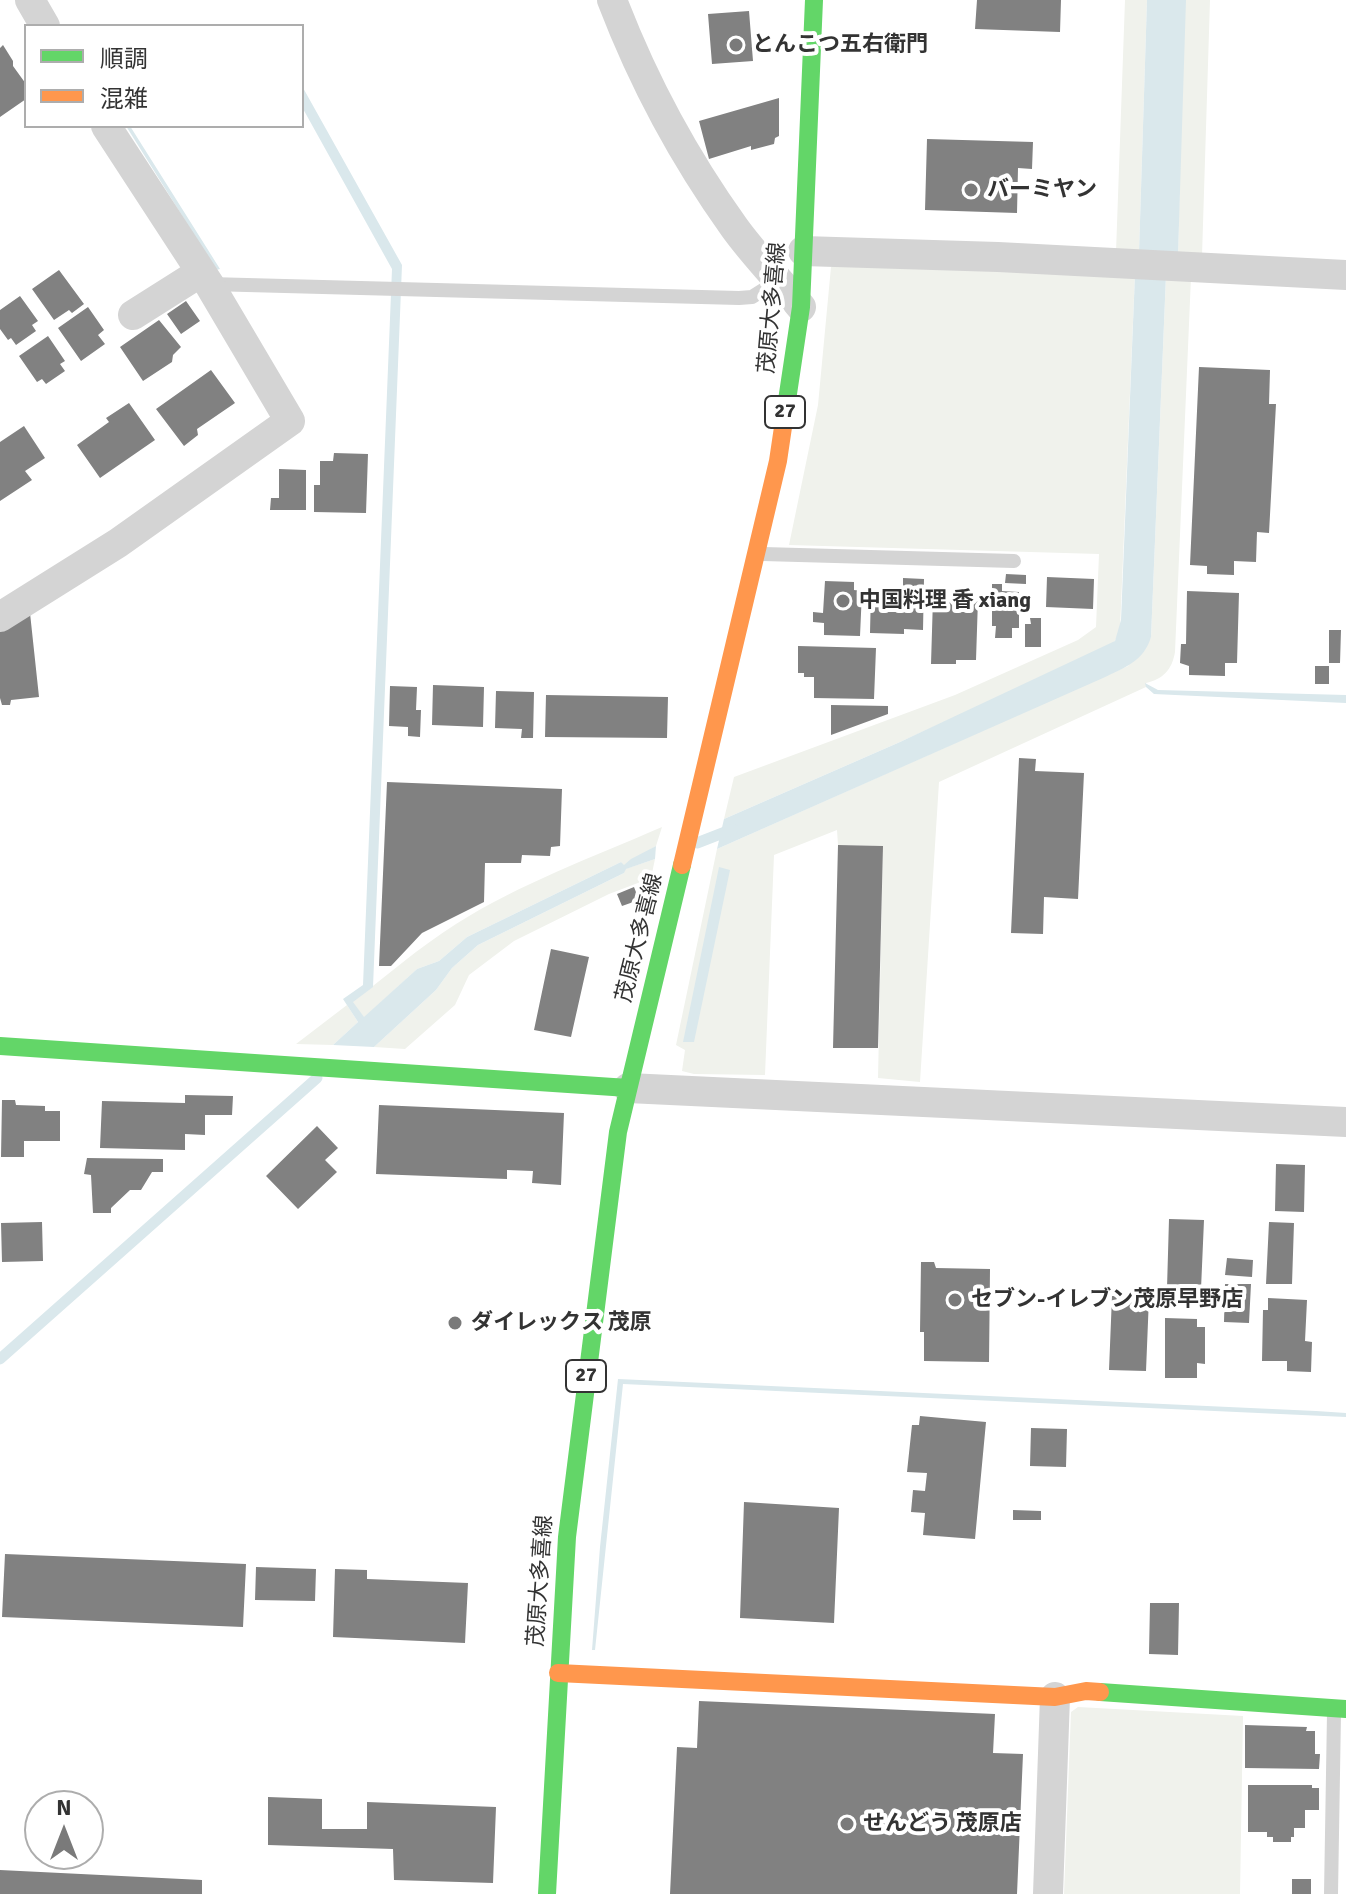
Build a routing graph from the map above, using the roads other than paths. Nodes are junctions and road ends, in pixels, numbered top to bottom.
1 (30, 0) edge
2 (612, 0) edge
3 (814, 0) edge
4 (44, 24) edge
5 (107, 128) edge
6 (803, 251) junction
7 (1346, 275) edge
8 (205, 278) junction
9 (779, 280) junction
10 (801, 307) junction
11 (133, 315) dead end
12 (756, 554) junction
13 (1014, 561) dead end
14 (0, 617) edge
15 (0, 1046) edge
16 (628, 1088) junction
17 (1346, 1122) edge
18 (558, 1673) junction
19 (1055, 1697) junction
20 (1340, 1709) edge
21 (547, 1894) edge
22 (1048, 1894) edge
23 (1331, 1894) edge

1 - 4 street
2 - 9 street
3 - 6 main road, 茂原大多喜線 / 27
5 - 8 street
6 - 7 street
6 - 10 main road, 茂原大多喜線 / 27
8 - 9 lane
8 - 11 street
8 - 14 street
9 - 10 street
10 - 12 main road, 茂原大多喜線 / 27
12 - 13 lane
12 - 16 main road, 茂原大多喜線 / 27
15 - 16 main road
16 - 17 street
16 - 18 main road, 茂原大多喜線 / 27
18 - 19 main road
18 - 21 main road, 茂原大多喜線 / 27
19 - 20 main road
19 - 22 street
20 - 23 lane

